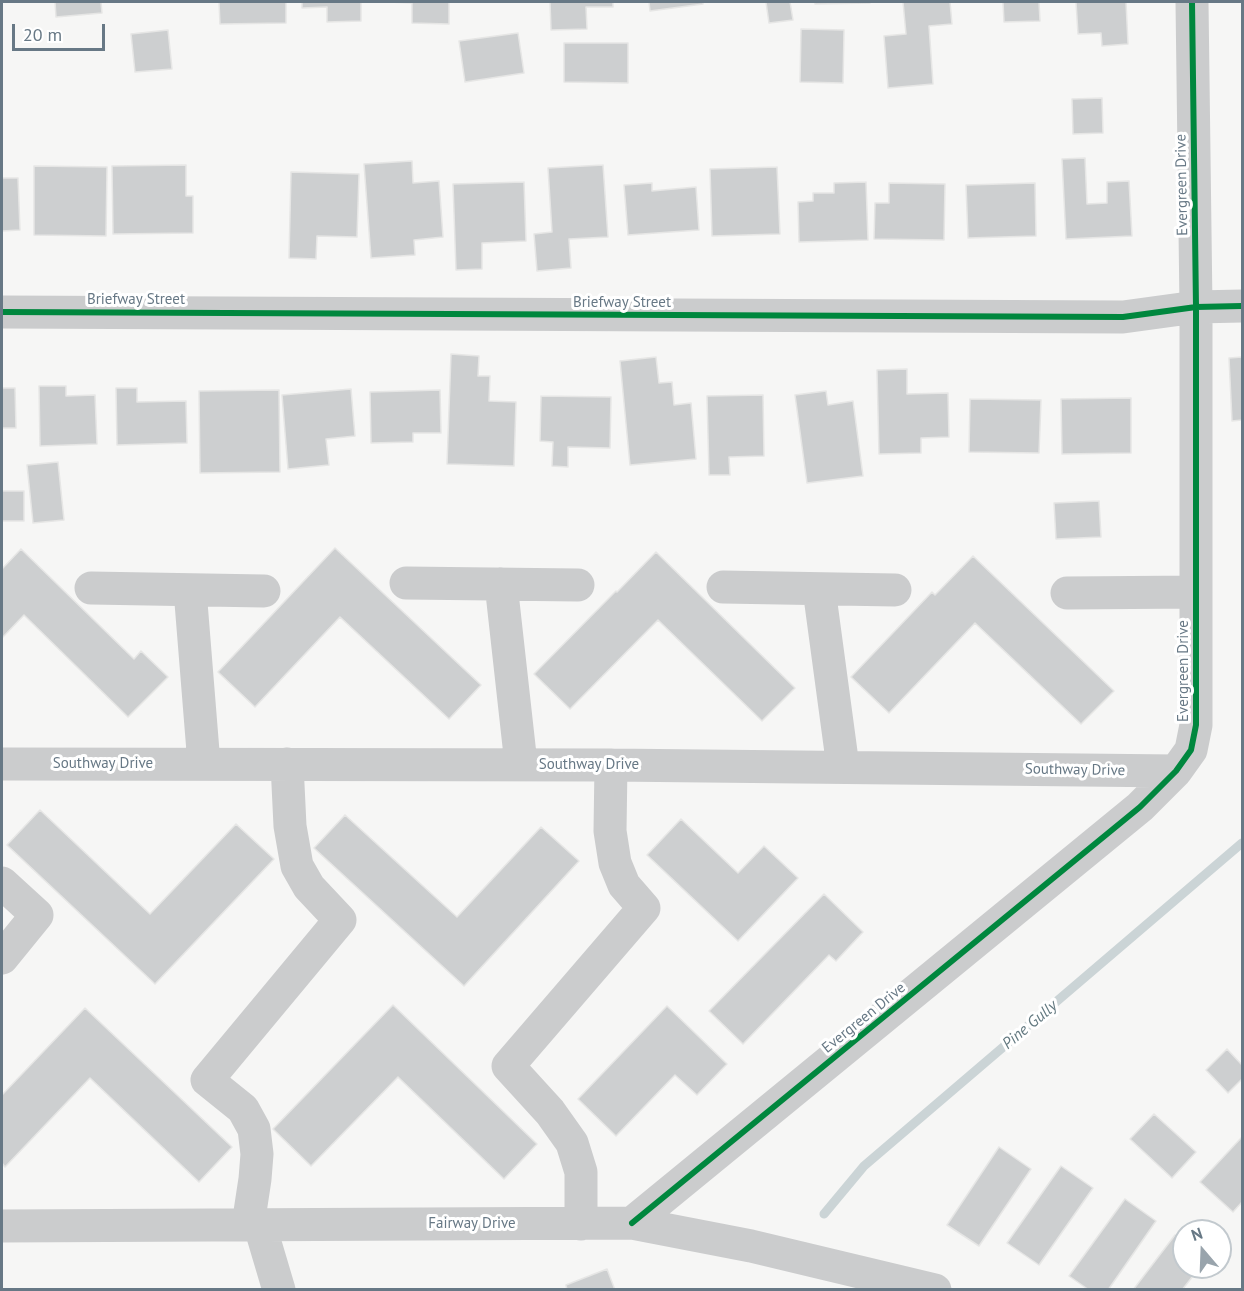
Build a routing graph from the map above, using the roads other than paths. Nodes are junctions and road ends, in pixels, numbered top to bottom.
1 (1192, 2) edge
2 (1242, 306) edge
3 (1196, 307) junction
4 (2, 312) edge
5 (406, 583) dead end
6 (501, 584) junction
7 (578, 585) dead end
8 (723, 587) dead end
9 (91, 588) dead end
10 (819, 589) junction
11 (190, 590) junction
12 (264, 591) dead end
13 (895, 591) dead end
14 (1196, 592) junction
15 (1066, 593) dead end
16 (2, 764) edge
17 (204, 764) junction
18 (287, 764) junction
19 (521, 764) junction
20 (611, 765) junction
21 (843, 767) junction
22 (1176, 771) junction
23 (2, 883) edge
24 (2, 958) edge
25 (632, 1223) junction
26 (581, 1224) junction
27 (2, 1226) edge
28 (254, 1226) junction
29 (279, 1290) edge
30 (934, 1290) edge

1 - 3 street, Evergreen Drive
2 - 3 street, Briefway Street
3 - 4 street, Briefway Street
3 - 14 street, Evergreen Drive
5 - 6 street
6 - 7 street
6 - 19 street
8 - 10 street
9 - 11 street
10 - 13 street
10 - 21 street
11 - 12 street
11 - 17 street
14 - 15 street
14 - 22 street, Evergreen Drive
16 - 17 street, Southway Drive
17 - 18 street, Southway Drive
18 - 19 street, Southway Drive
18 - 28 street
19 - 20 street, Southway Drive
20 - 21 street, Southway Drive
20 - 26 street
21 - 22 street, Southway Drive
22 - 25 street, Evergreen Drive
23 - 24 street
25 - 26 street, Fairway Drive
25 - 30 street, Fairway Drive
26 - 28 street, Fairway Drive
27 - 28 street, Fairway Drive
28 - 29 street

